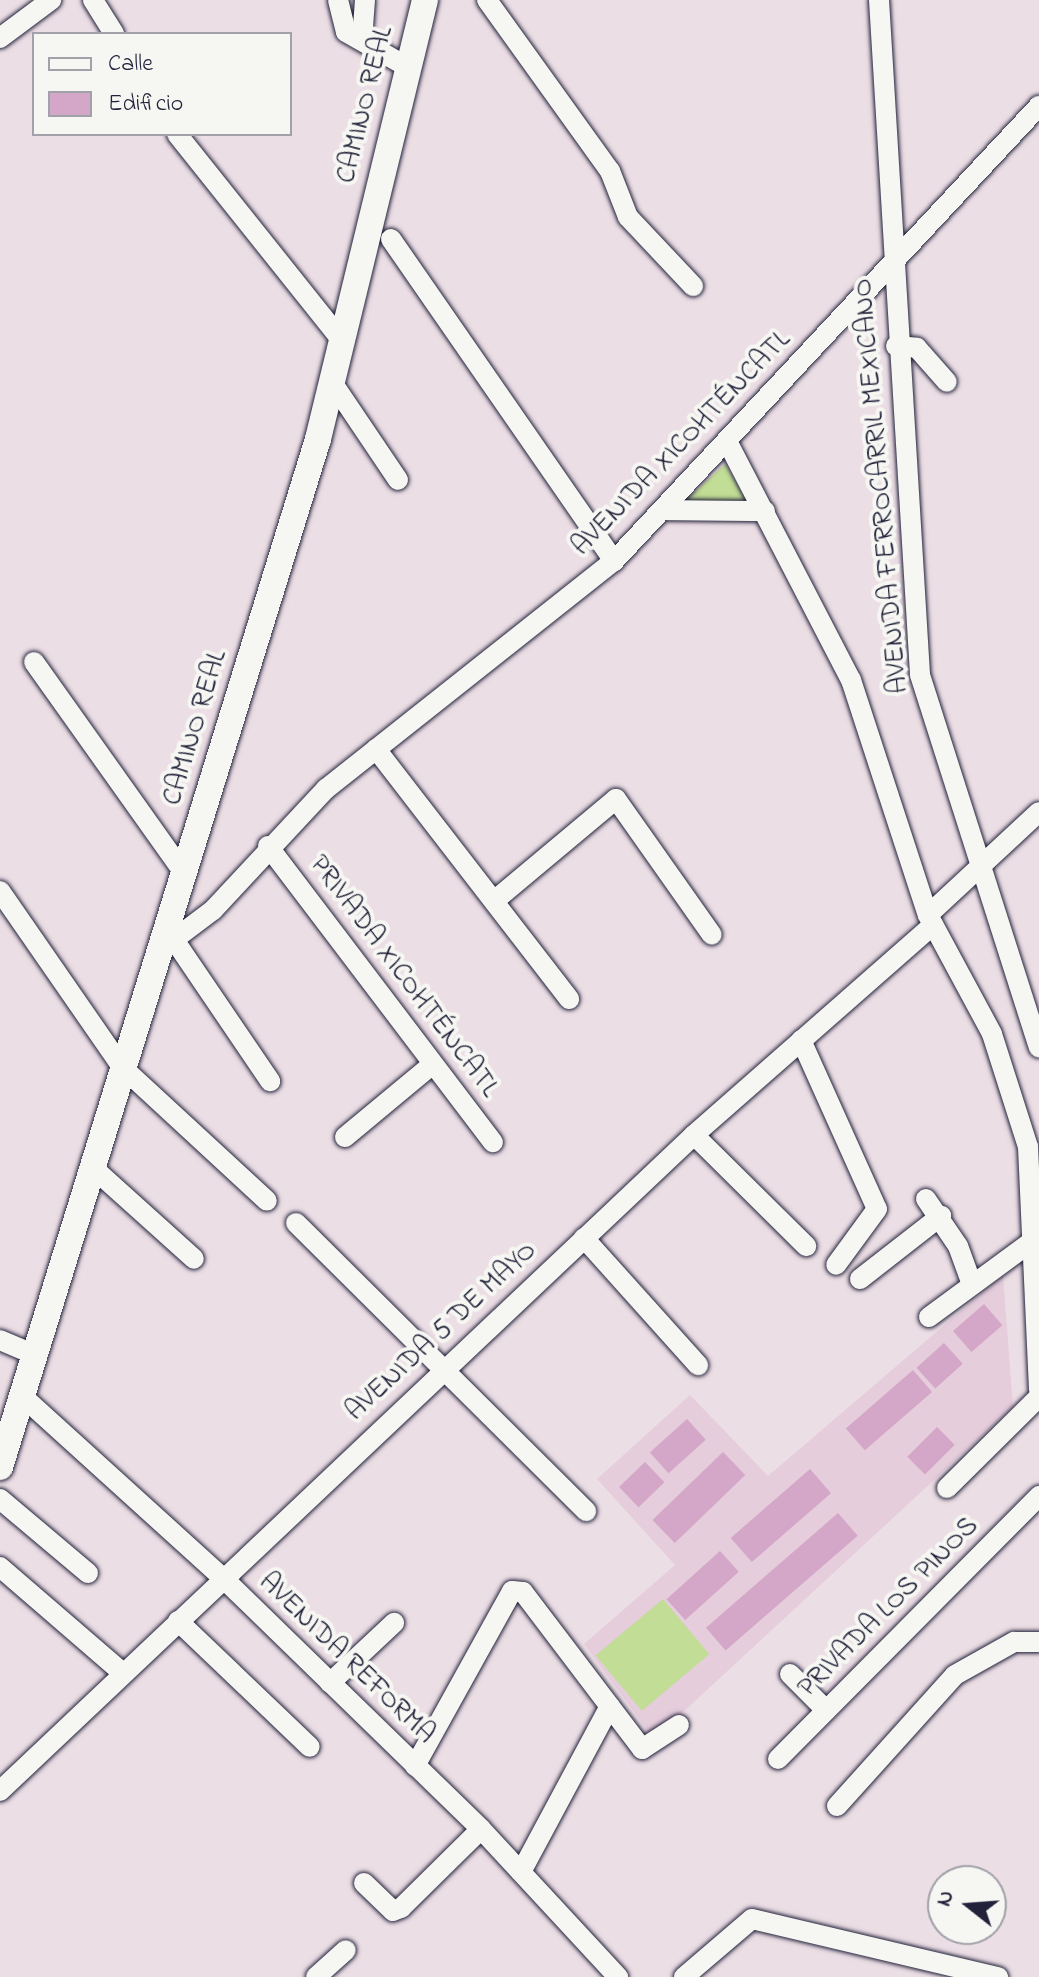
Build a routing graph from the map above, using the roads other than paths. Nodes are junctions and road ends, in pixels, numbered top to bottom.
1 (51, 0) edge
2 (93, 0) edge
3 (338, 0) edge
4 (365, 0) edge
5 (425, 0) edge
6 (487, 0) edge
7 (879, 0) edge
8 (113, 32) edge
9 (0, 38) edge
10 (362, 40) junction
11 (409, 68) junction
12 (1039, 106) edge
13 (187, 138) edge
14 (391, 239) dead end
15 (892, 263) junction
16 (693, 286) dead end
17 (342, 341) junction
18 (896, 346) junction
19 (332, 382) junction
20 (947, 382) dead end
21 (728, 443) junction
22 (398, 480) dead end
23 (664, 510) junction
24 (765, 511) junction
25 (614, 561) junction
26 (34, 662) dead end
27 (376, 749) junction
28 (1039, 812) edge
29 (268, 846) junction
30 (978, 869) junction
31 (184, 873) junction
32 (0, 891) edge
33 (494, 901) junction
34 (931, 920) junction
35 (712, 935) dead end
36 (169, 947) junction
37 (569, 999) dead end
38 (801, 1040) junction
39 (1039, 1047) edge
40 (433, 1064) junction
41 (122, 1067) junction
42 (270, 1081) dead end
43 (694, 1135) junction
44 (345, 1137) dead end
45 (493, 1142) dead end
46 (92, 1167) junction
47 (926, 1199) dead end
48 (267, 1201) dead end
49 (941, 1216) junction
50 (296, 1223) dead end
51 (584, 1238) junction
52 (1031, 1242) junction
53 (806, 1246) dead end
54 (194, 1259) dead end
55 (836, 1265) dead end
56 (860, 1279) dead end
57 (971, 1282) junction
58 (929, 1317) dead end
59 (0, 1340) edge
60 (33, 1354) junction
61 (698, 1365) dead end
62 (441, 1370) junction
63 (1039, 1390) edge
64 (21, 1395) junction
65 (1039, 1397) edge
66 (0, 1467) edge
67 (947, 1488) dead end
68 (1039, 1496) edge
69 (0, 1499) edge
70 (586, 1511) dead end
71 (0, 1567) edge
72 (88, 1573) dead end
73 (223, 1578) junction
74 (178, 1621) junction
75 (394, 1623) dead end
76 (1039, 1642) edge
77 (123, 1673) junction
78 (790, 1674) dead end
79 (330, 1683) junction
80 (610, 1706) junction
81 (826, 1710) junction
82 (679, 1725) dead end
83 (310, 1747) dead end
84 (778, 1759) dead end
85 (415, 1766) junction
86 (0, 1791) edge
87 (837, 1806) dead end
88 (481, 1829) junction
89 (521, 1872) junction
90 (364, 1883) dead end
91 (346, 1950) dead end
92 (316, 1977) edge
93 (618, 1977) edge
94 (684, 1977) edge
95 (998, 1977) edge

1 - 9 street
2 - 8 street
3 - 10 street
4 - 10 street
5 - 11 main road, CAMINO REAL
6 - 16 street
7 - 15 street, AVENIDA FERROCARRIL MEXICANO
10 - 11 street
11 - 17 main road, CAMINO REAL
12 - 15 street, AVENIDA XICOHTÉNCATL
13 - 17 street
14 - 25 street
15 - 18 street, AVENIDA FERROCARRIL MEXICANO
15 - 21 street, AVENIDA XICOHTÉNCATL
17 - 19 main road, CAMINO REAL
18 - 20 street
18 - 30 street, AVENIDA FERROCARRIL MEXICANO
19 - 22 street
19 - 31 main road, CAMINO REAL
21 - 23 street, AVENIDA XICOHTÉNCATL
21 - 24 street
23 - 24 street
23 - 25 street, AVENIDA XICOHTÉNCATL
24 - 34 street
25 - 27 street, AVENIDA XICOHTÉNCATL
26 - 31 street
27 - 29 street, AVENIDA XICOHTÉNCATL
27 - 33 street
28 - 30 street, AVENIDA 5 DE MAYO
29 - 36 street, AVENIDA XICOHTÉNCATL
29 - 40 street, PRIVADA XICOHTÉNCATL
30 - 34 street, AVENIDA 5 DE MAYO
30 - 39 street, AVENIDA FERROCARRIL MEXICANO
31 - 36 main road, CAMINO REAL
32 - 41 street
33 - 35 street
33 - 37 street
34 - 38 street, AVENIDA 5 DE MAYO
34 - 52 street
36 - 41 main road, CAMINO REAL
36 - 42 street
38 - 43 street, AVENIDA 5 DE MAYO
38 - 55 street
40 - 44 street
40 - 45 street, PRIVADA XICOHTÉNCATL
41 - 46 main road, CAMINO REAL
41 - 48 street
43 - 51 street, AVENIDA 5 DE MAYO
43 - 53 street
46 - 54 street
46 - 60 main road, CAMINO REAL
47 - 49 street
49 - 56 street
49 - 57 street
50 - 62 street
51 - 61 street
51 - 62 street, AVENIDA 5 DE MAYO
52 - 57 street
52 - 63 street
57 - 58 street
59 - 60 street
60 - 64 main road, CAMINO REAL
62 - 70 street
62 - 73 street, AVENIDA 5 DE MAYO
64 - 66 main road, CAMINO REAL
64 - 73 street, AVENIDA REFORMA
65 - 67 street
68 - 81 street, PRIVADA LOS PINOS
69 - 72 street
71 - 77 street
73 - 74 street, AVENIDA 5 DE MAYO
73 - 79 street, AVENIDA REFORMA
74 - 77 street, AVENIDA 5 DE MAYO
74 - 83 street
75 - 79 street
76 - 87 street
77 - 86 street, AVENIDA 5 DE MAYO
78 - 81 street
79 - 85 street, AVENIDA REFORMA
80 - 82 street
80 - 85 street
80 - 89 street
81 - 84 street, PRIVADA LOS PINOS
85 - 88 street, AVENIDA REFORMA
88 - 89 street, AVENIDA REFORMA
88 - 90 street
89 - 93 street, AVENIDA REFORMA
91 - 92 street
94 - 95 street

